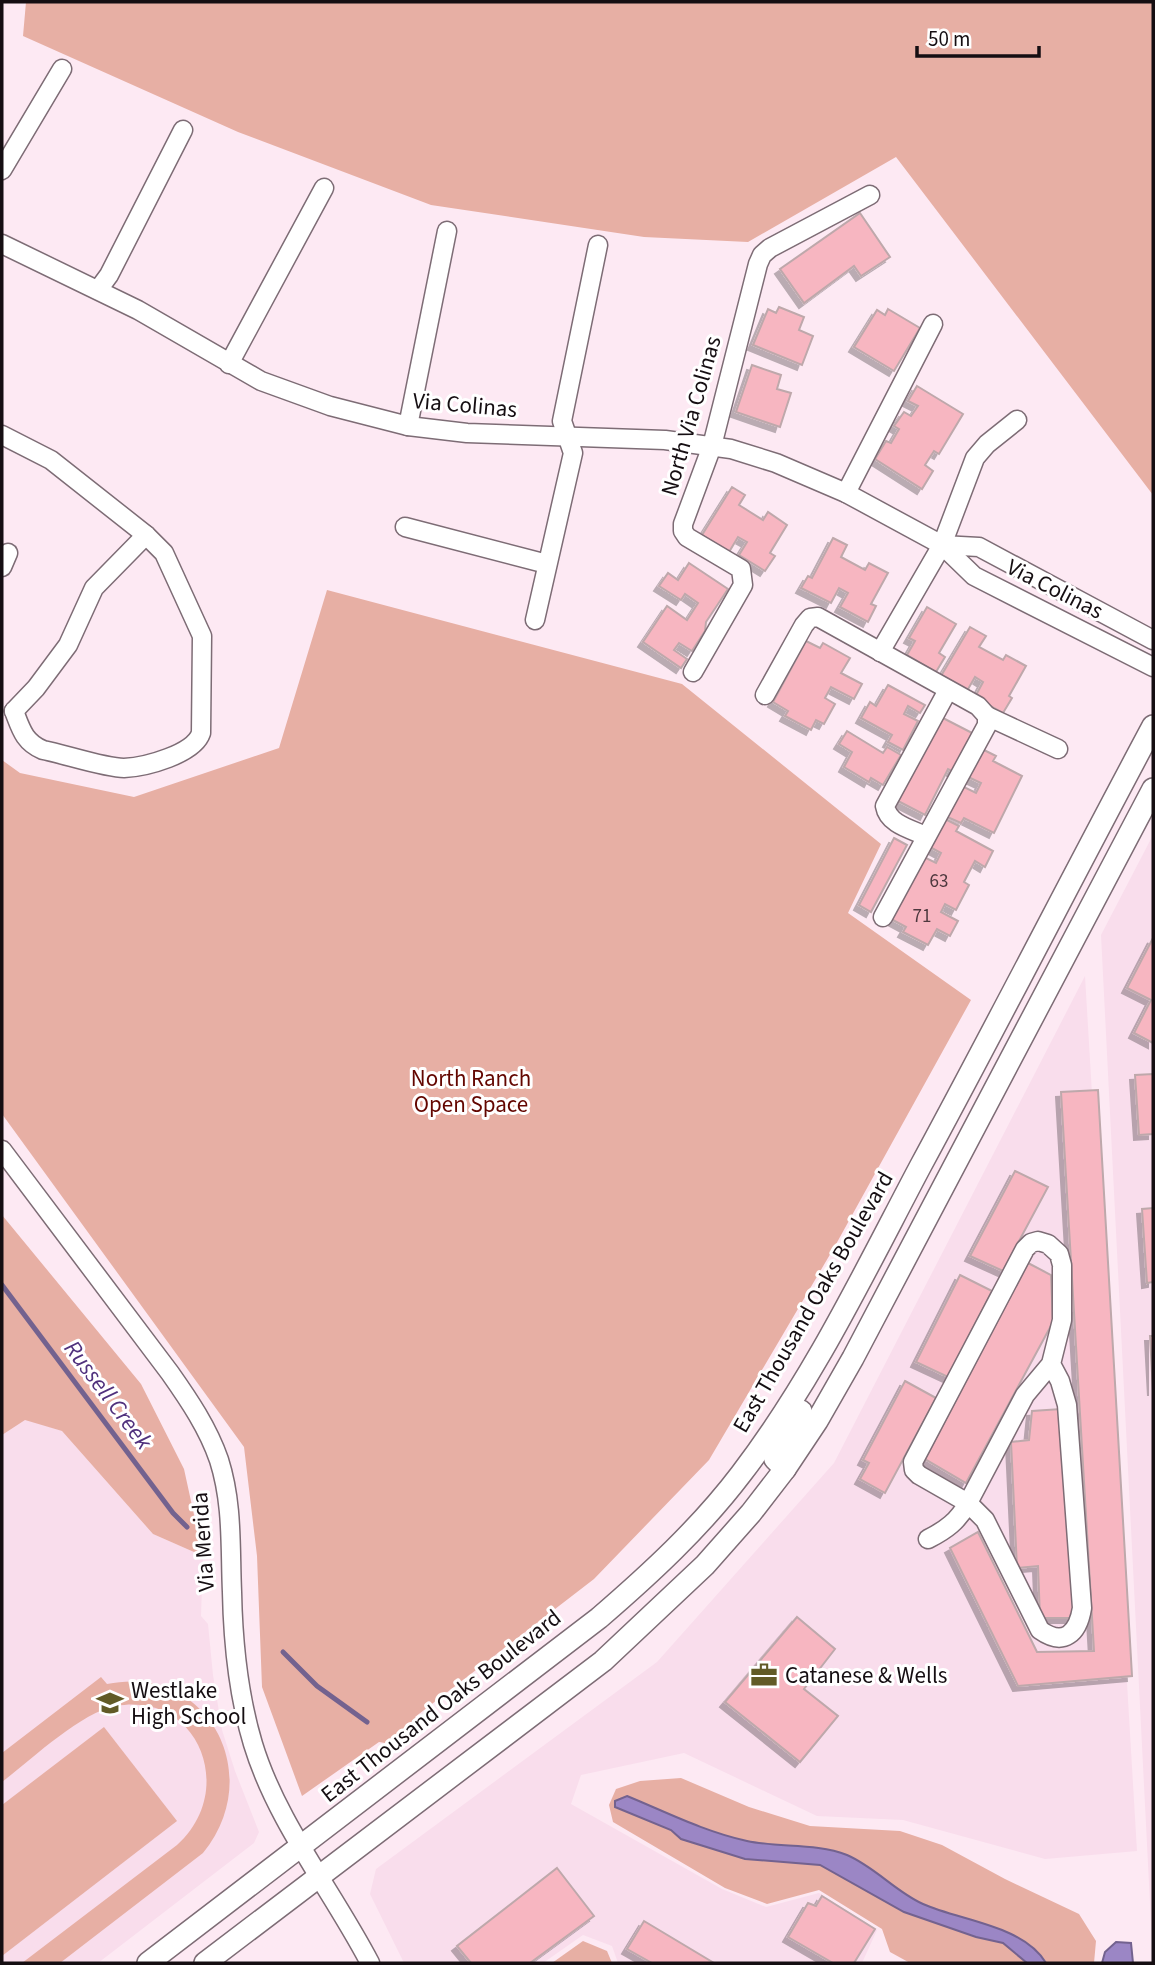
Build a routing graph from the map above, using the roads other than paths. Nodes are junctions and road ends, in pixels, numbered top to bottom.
1 (62, 69) dead end
2 (183, 130) dead end
3 (2, 170) edge
4 (324, 188) dead end
5 (870, 195) dead end
6 (447, 231) dead end
7 (2, 244) edge
8 (598, 246) dead end
9 (98, 290) junction
10 (933, 324) dead end
11 (229, 364) junction
12 (1017, 420) dead end
13 (408, 426) junction
14 (2, 435) edge
15 (568, 436) junction
16 (712, 446) junction
17 (846, 493) junction
18 (405, 527) dead end
19 (146, 535) junction
20 (943, 545) junction
21 (547, 564) junction
22 (535, 620) dead end
23 (1153, 640) edge
24 (880, 652) junction
25 (1153, 667) edge
26 (694, 672) dead end
27 (948, 690) junction
28 (765, 695) dead end
29 (8, 708) edge
30 (987, 716) junction
31 (1153, 726) edge
32 (1058, 749) dead end
33 (1153, 789) edge
34 (926, 836) junction
35 (883, 917) dead end
36 (2, 1150) edge
37 (840, 1317) junction
38 (1051, 1364) junction
39 (785, 1469) junction
40 (968, 1503) junction
41 (928, 1539) dead end
42 (310, 1860) junction
43 (148, 1963) edge
44 (205, 1963) edge
45 (370, 1963) edge

1 - 3 street
2 - 9 street
4 - 11 street
5 - 16 street, North Via Colinas
6 - 13 street
7 - 9 street, Via Colinas
8 - 15 street
9 - 11 street, Via Colinas
10 - 17 street
11 - 13 street, Via Colinas
12 - 20 street
13 - 15 street, Via Colinas
14 - 19 street
15 - 16 street, Via Colinas
15 - 21 street
16 - 17 street, Via Colinas
16 - 26 street, North Via Colinas
17 - 20 street, Via Colinas
18 - 21 street
19 - 29 street
19 - 29 street
20 - 23 street, Via Colinas
20 - 24 street
20 - 25 street, Via Colinas
21 - 22 street
24 - 27 street
24 - 28 street
27 - 30 street
27 - 34 street
30 - 32 street
30 - 34 street
31 - 37 main road, East Thousand Oaks Boulevard
33 - 39 main road, East Thousand Oaks Boulevard
34 - 35 street
36 - 42 street, Via Merida
37 - 39 main road
37 - 42 main road, East Thousand Oaks Boulevard
38 - 40 street
38 - 40 street
38 - 40 street
39 - 42 main road, East Thousand Oaks Boulevard
40 - 41 street
42 - 43 main road, East Thousand Oaks Boulevard
42 - 44 main road, East Thousand Oaks Boulevard
42 - 45 street, Via Merida

